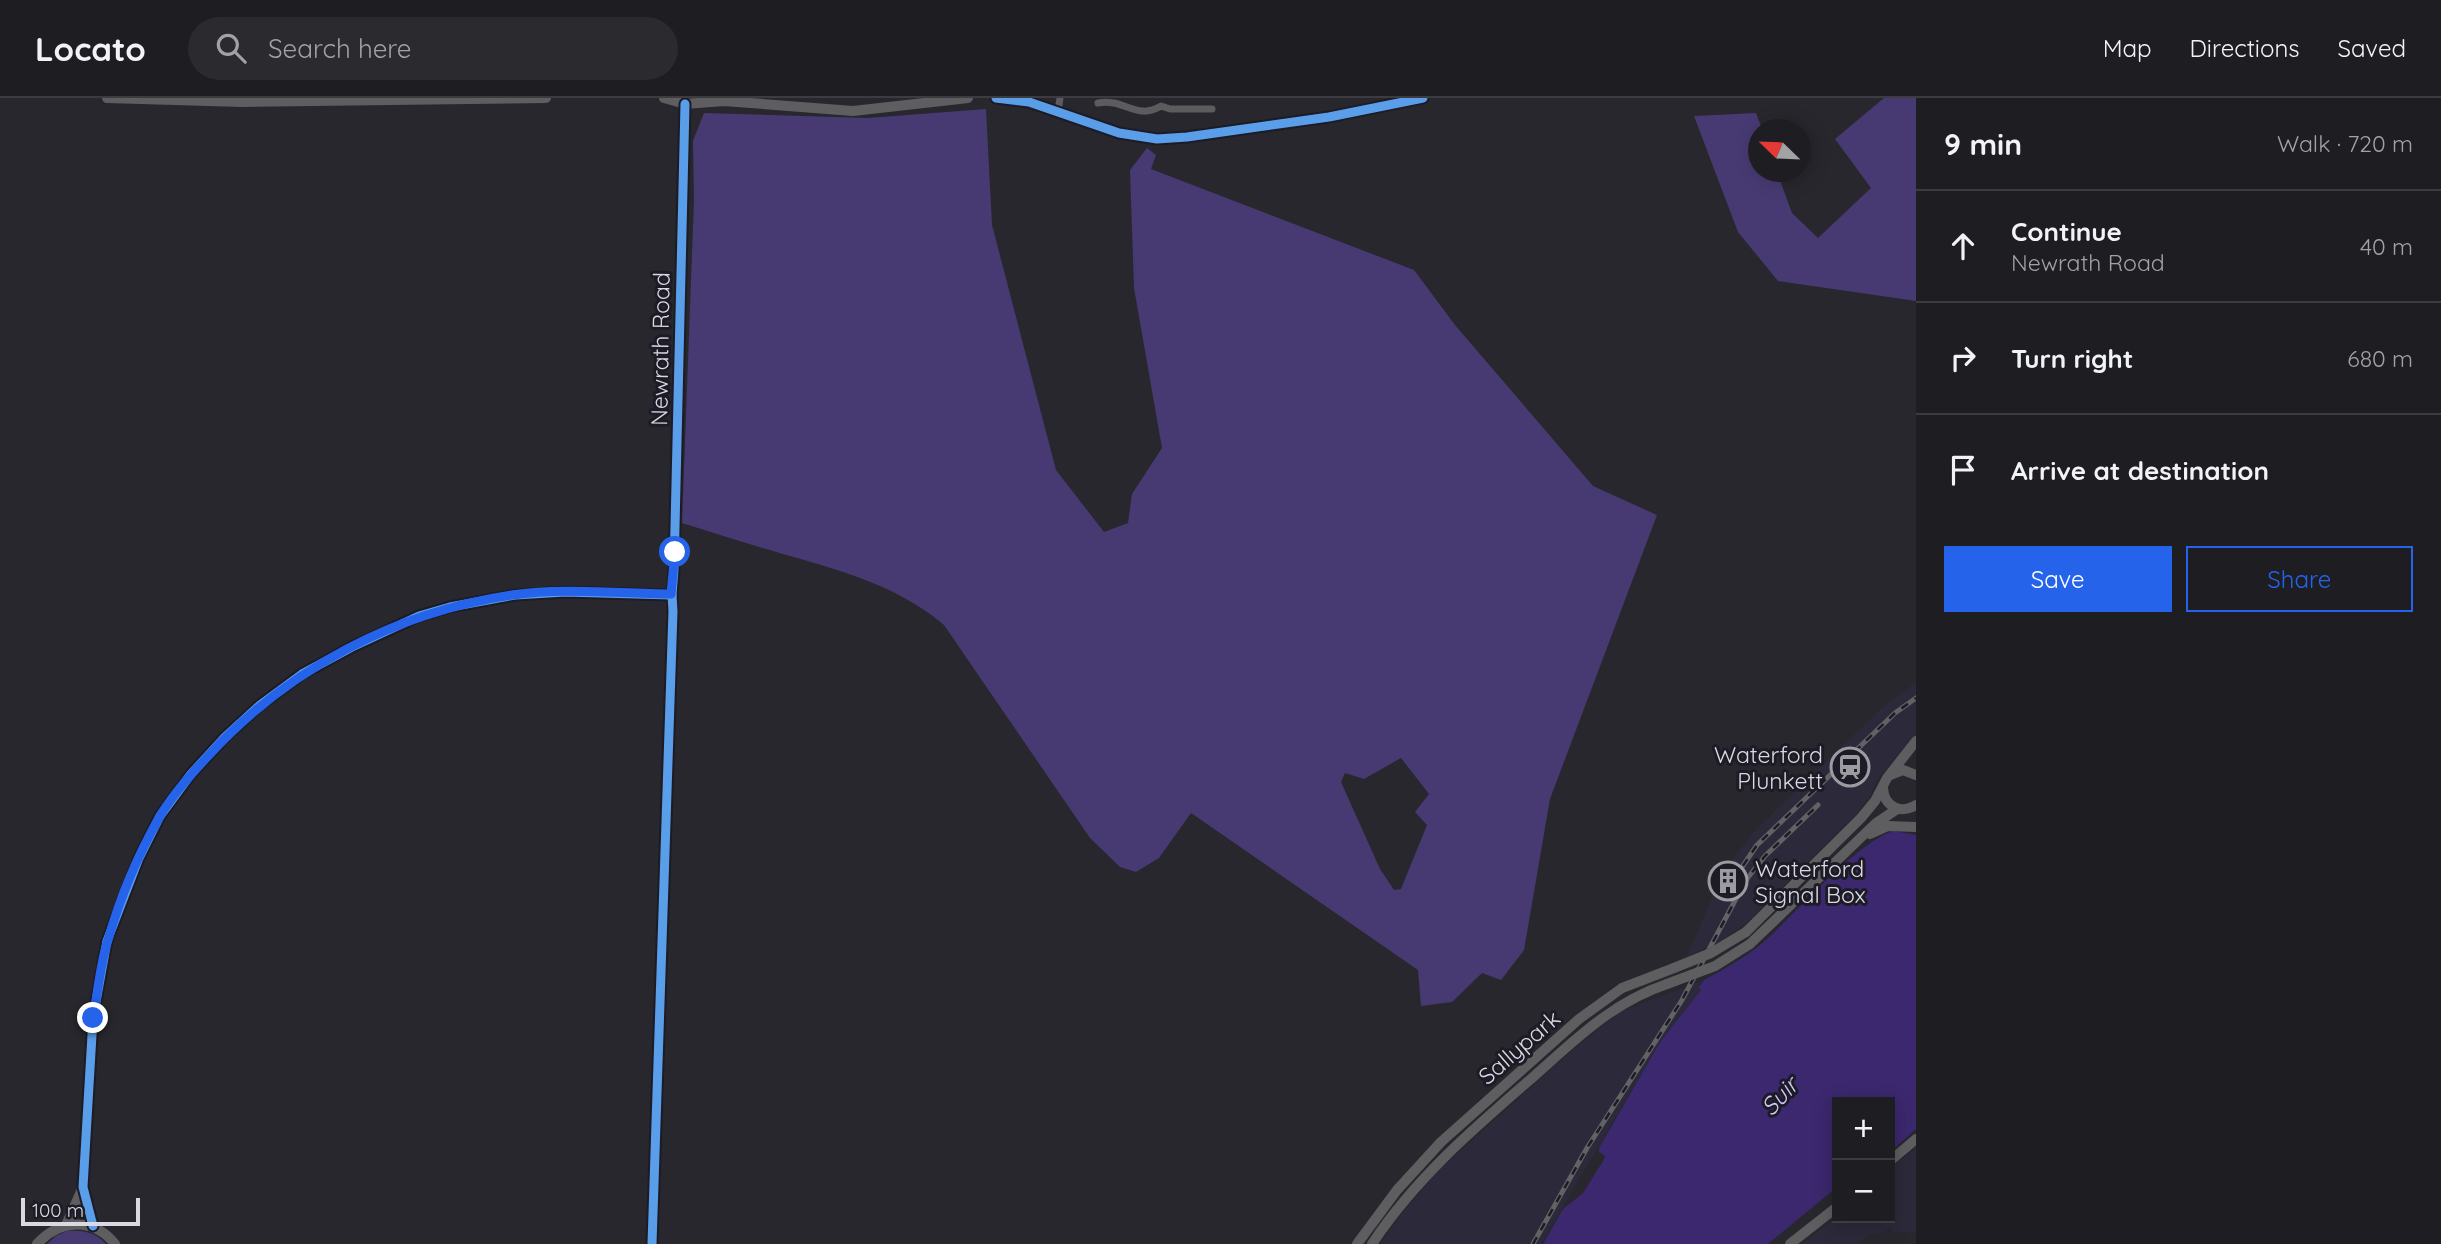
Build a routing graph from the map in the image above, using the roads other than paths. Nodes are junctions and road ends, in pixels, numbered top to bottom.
1 (107, 98) edge
2 (546, 98) edge
3 (664, 98) edge
4 (968, 98) edge
5 (996, 98) edge
6 (1060, 98) edge
7 (1420, 98) edge
8 (1161, 102) edge
9 (1098, 103) dead end
10 (685, 104) junction
11 (1212, 109) dead end
12 (1058, 111) junction
13 (671, 594) junction
14 (1916, 741) edge
15 (1890, 775) junction
16 (1916, 775) edge
17 (1916, 804) edge
18 (1900, 809) junction
19 (1916, 813) edge
20 (1916, 827) edge
21 (1850, 849) junction
22 (1916, 1139) edge
23 (1895, 1156) edge
24 (83, 1187) junction
25 (1832, 1211) edge
26 (66, 1225) junction
27 (93, 1226) junction
28 (37, 1244) edge
29 (115, 1244) edge
30 (652, 1244) edge
31 (1357, 1244) edge
32 (1372, 1244) edge
33 (1790, 1244) edge

1 - 2 street
3 - 10 street
4 - 10 street
5 - 12 street
6 - 12 street
7 - 12 street
8 - 9 street
8 - 11 street
10 - 13 street, Newrath Road
13 - 24 street
13 - 30 street
14 - 15 street, Sallypark
15 - 16 street
15 - 18 street
15 - 31 street, Sallypark, bridge
17 - 18 street
18 - 19 street
18 - 21 street
20 - 21 street
21 - 32 street, Sallypark, bridge
22 - 23 street
24 - 26 street
24 - 27 street
25 - 33 street
26 - 27 street
26 - 28 street
27 - 29 street

